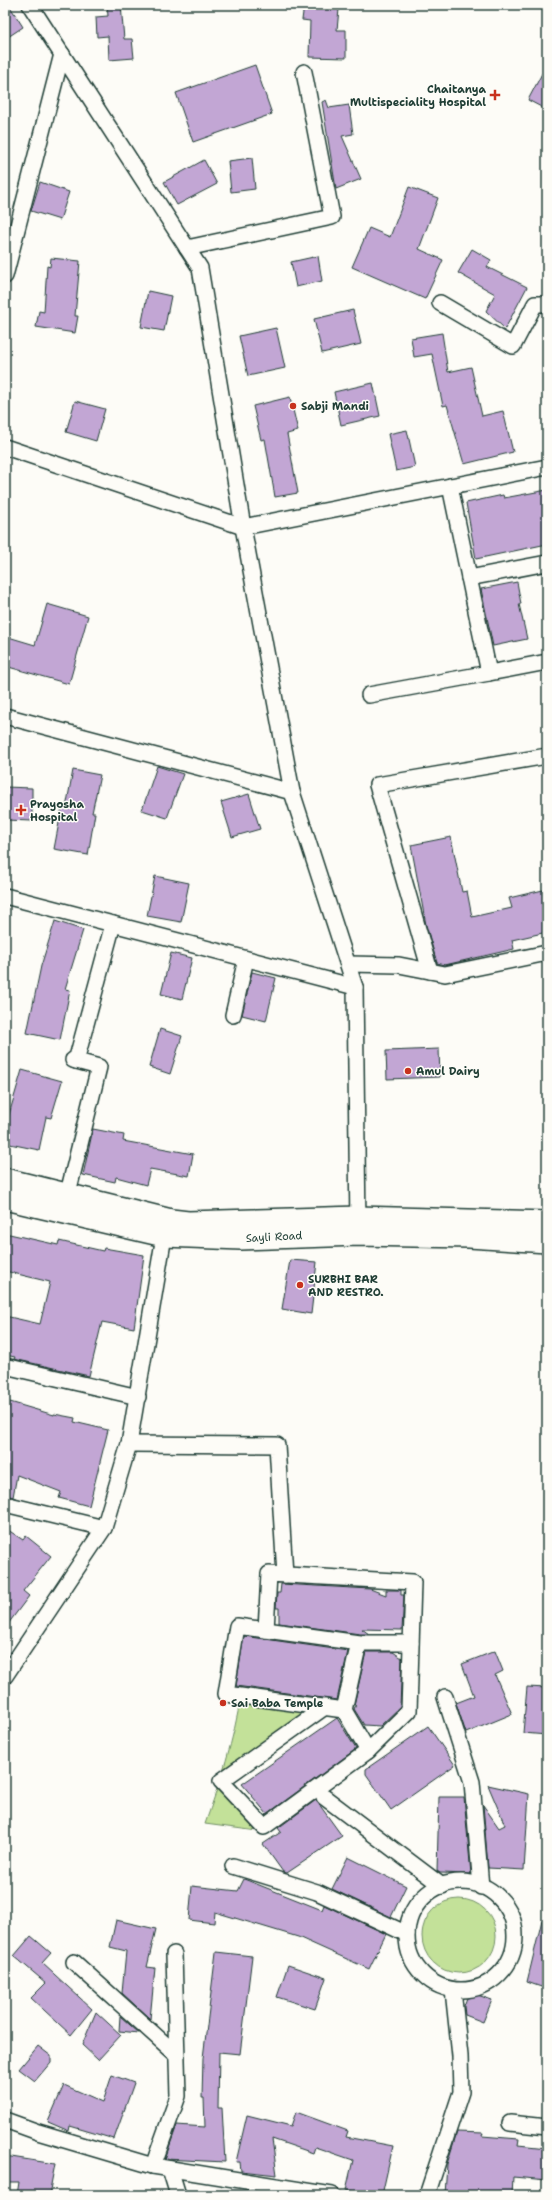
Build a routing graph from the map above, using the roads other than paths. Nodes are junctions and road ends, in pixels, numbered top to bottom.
1 (30, 5) edge
2 (62, 54) junction
3 (304, 72) dead end
4 (186, 248) junction
5 (5, 276) edge
6 (440, 303) dead end
7 (547, 304) edge
8 (5, 446) edge
9 (547, 467) edge
10 (450, 486) junction
11 (243, 528) junction
12 (547, 563) edge
13 (469, 578) junction
14 (547, 662) edge
15 (489, 673) junction
16 (369, 695) dead end
17 (5, 716) edge
18 (547, 756) edge
19 (292, 792) junction
20 (5, 896) edge
21 (113, 924) junction
22 (547, 953) edge
23 (246, 959) junction
24 (348, 964) junction
25 (430, 971) junction
26 (355, 987) junction
27 (233, 1015) dead end
28 (5, 1180) edge
29 (5, 1199) edge
30 (65, 1203) junction
31 (547, 1222) edge
32 (358, 1226) junction
33 (164, 1236) junction
34 (547, 1242) edge
35 (5, 1366) edge
36 (138, 1397) junction
37 (129, 1444) junction
38 (5, 1504) edge
39 (104, 1528) junction
40 (285, 1575) junction
41 (266, 1630) junction
42 (359, 1643) junction
43 (412, 1643) junction
44 (5, 1676) edge
45 (445, 1697) dead end
46 (325, 1707) junction
47 (344, 1710) junction
48 (368, 1751) junction
49 (324, 1797) dead end
50 (233, 1866) dead end
51 (442, 1886) junction
52 (481, 1887) junction
53 (407, 1934) junction
54 (174, 1954) dead end
55 (74, 1962) dead end
56 (453, 1990) junction
57 (177, 2055) junction
58 (5, 2120) edge
59 (510, 2123) dead end
60 (547, 2127) edge
61 (153, 2166) junction
62 (170, 2169) junction
63 (178, 2195) edge
64 (332, 2195) edge
65 (427, 2195) edge

1 - 2 street
2 - 4 street
2 - 5 street
3 - 4 street
4 - 11 street
6 - 7 street
8 - 11 street
9 - 10 street
10 - 11 street
10 - 13 street
11 - 19 street
12 - 13 street
13 - 15 street
14 - 15 street
15 - 16 street
17 - 19 street
18 - 25 street
19 - 24 street
20 - 21 street
21 - 23 street
21 - 30 street
22 - 25 street
23 - 26 street
23 - 27 street
24 - 25 street
24 - 26 street
26 - 32 street
28 - 30 main road
29 - 30 main road, Sayli Road
30 - 32 main road
30 - 33 main road, Sayli Road
31 - 32 main road
32 - 33 main road, Sayli Road
32 - 34 main road, Sayli Road
33 - 36 street
35 - 36 street
36 - 37 street
37 - 39 street
37 - 40 street
38 - 39 street
39 - 44 street
40 - 41 street
40 - 43 street
41 - 42 street
41 - 46 street
42 - 43 street
42 - 47 street
43 - 48 street
45 - 52 street
46 - 47 street
46 - 48 street
47 - 48 street
49 - 51 street
50 - 53 street
51 - 52 street
51 - 53 street
52 - 56 street
53 - 56 street
54 - 57 street
55 - 57 street
56 - 65 street
57 - 61 street
58 - 61 street
59 - 60 street
61 - 62 street
62 - 63 street
62 - 64 street

